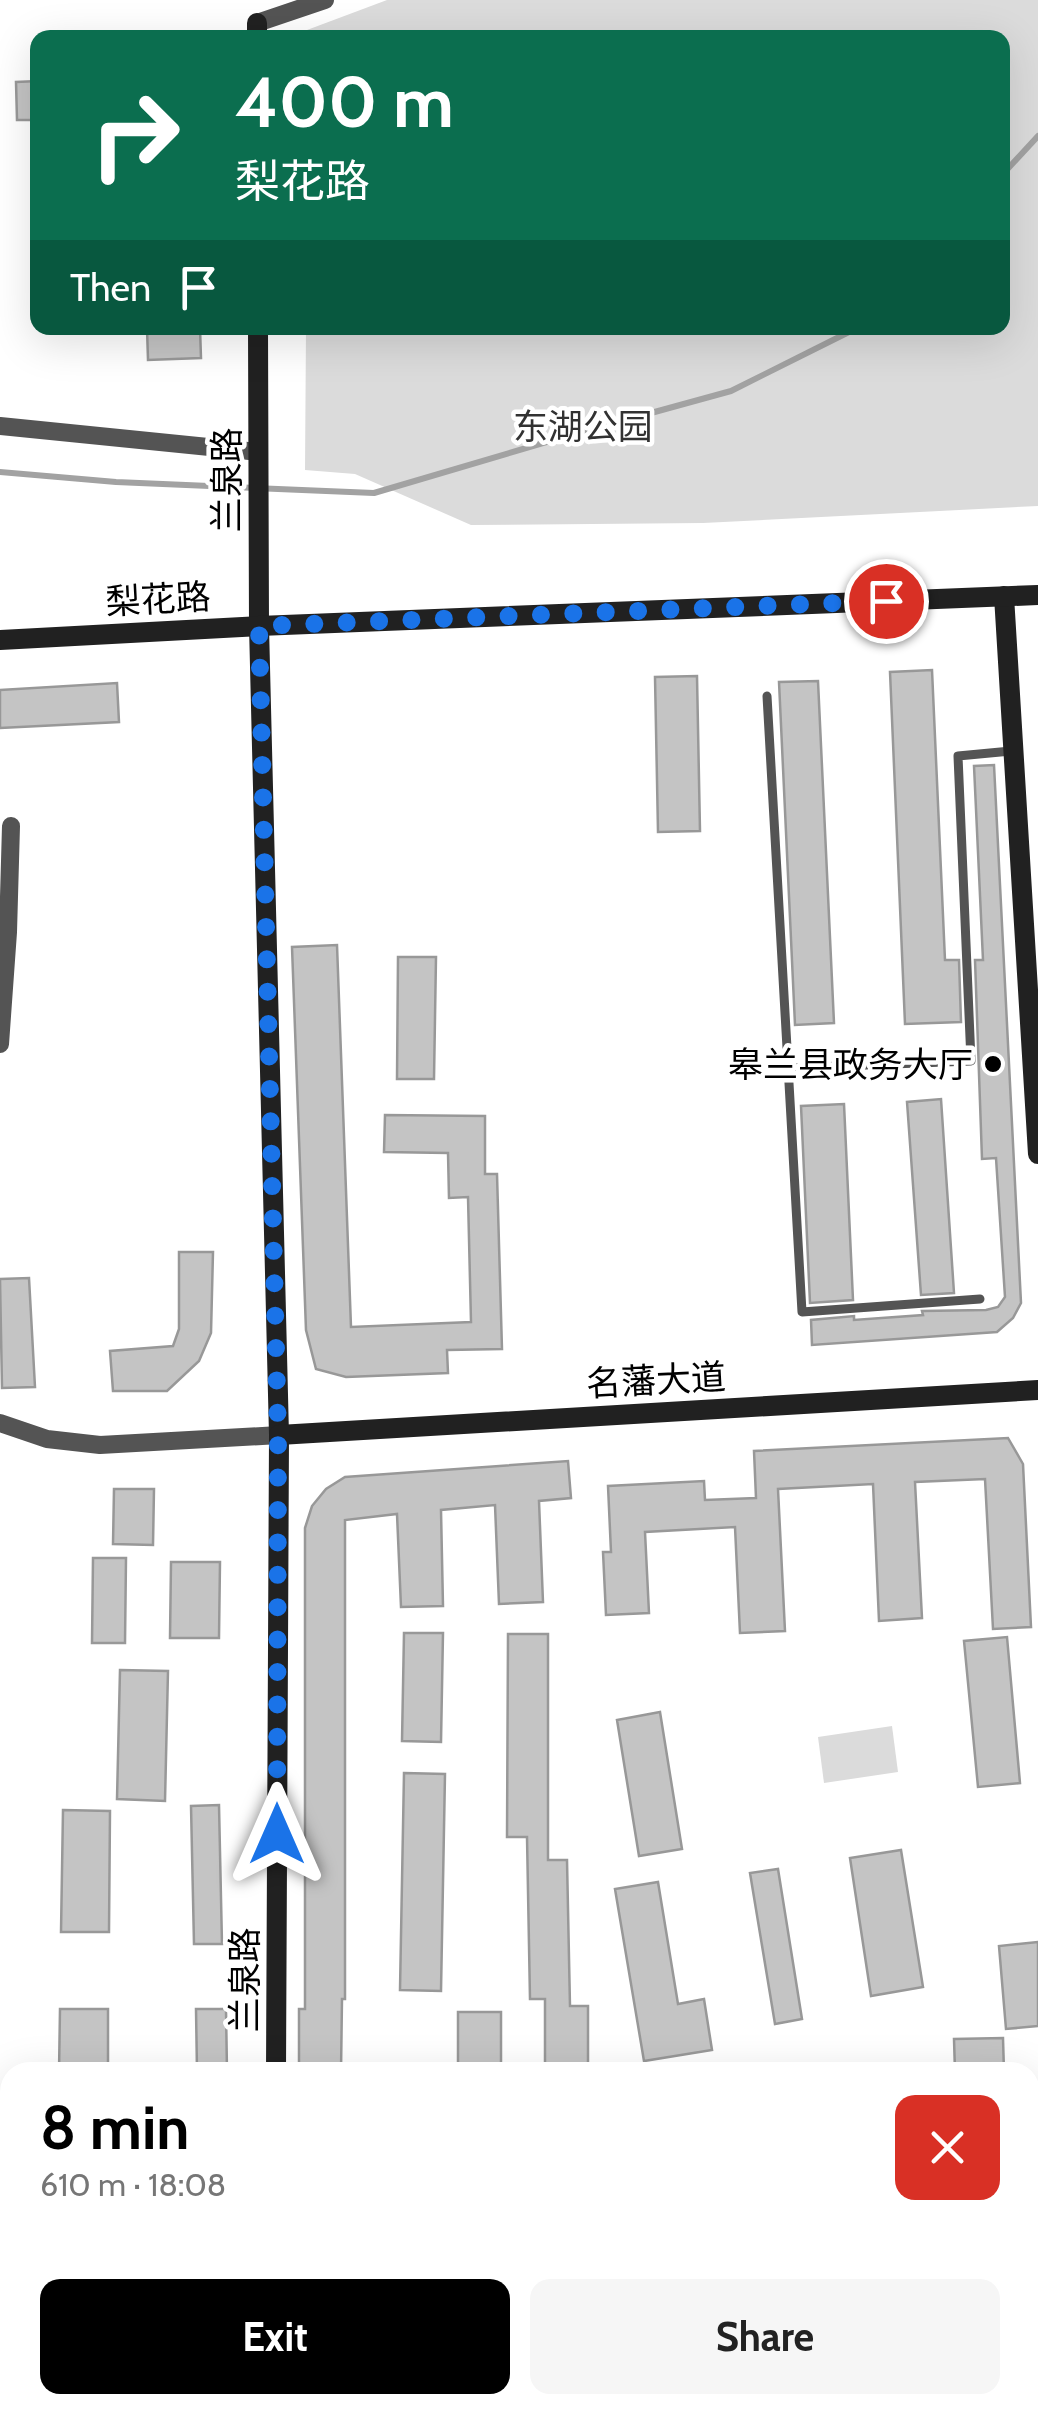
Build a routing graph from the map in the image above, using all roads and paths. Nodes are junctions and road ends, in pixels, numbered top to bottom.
1 (326, 0) edge
2 (257, 30) edge
3 (258, 335) edge
4 (0, 426) edge
5 (258, 461) junction
6 (1038, 595) edge
7 (1004, 596) junction
8 (259, 626) junction
9 (0, 640) edge
10 (767, 696) dead end
11 (1014, 751) junction
12 (11, 826) dead end
13 (0, 1044) edge
14 (787, 1068) junction
15 (1038, 1154) edge
16 (980, 1299) dead end
17 (1038, 1390) edge
18 (0, 1424) edge
19 (278, 1435) junction
20 (276, 2062) edge

1 - 2 street
3 - 5 street, 兰泉路
4 - 5 street
5 - 8 street, 兰泉路
6 - 7 street, 梨花路
7 - 8 street, 梨花路
7 - 11 street
8 - 9 street, 梨花路
8 - 19 street, 兰泉路
10 - 14 lane
11 - 14 lane
11 - 15 street
12 - 13 street
14 - 16 lane
17 - 19 street, 名藩大道
18 - 19 street
19 - 20 street, 兰泉路

